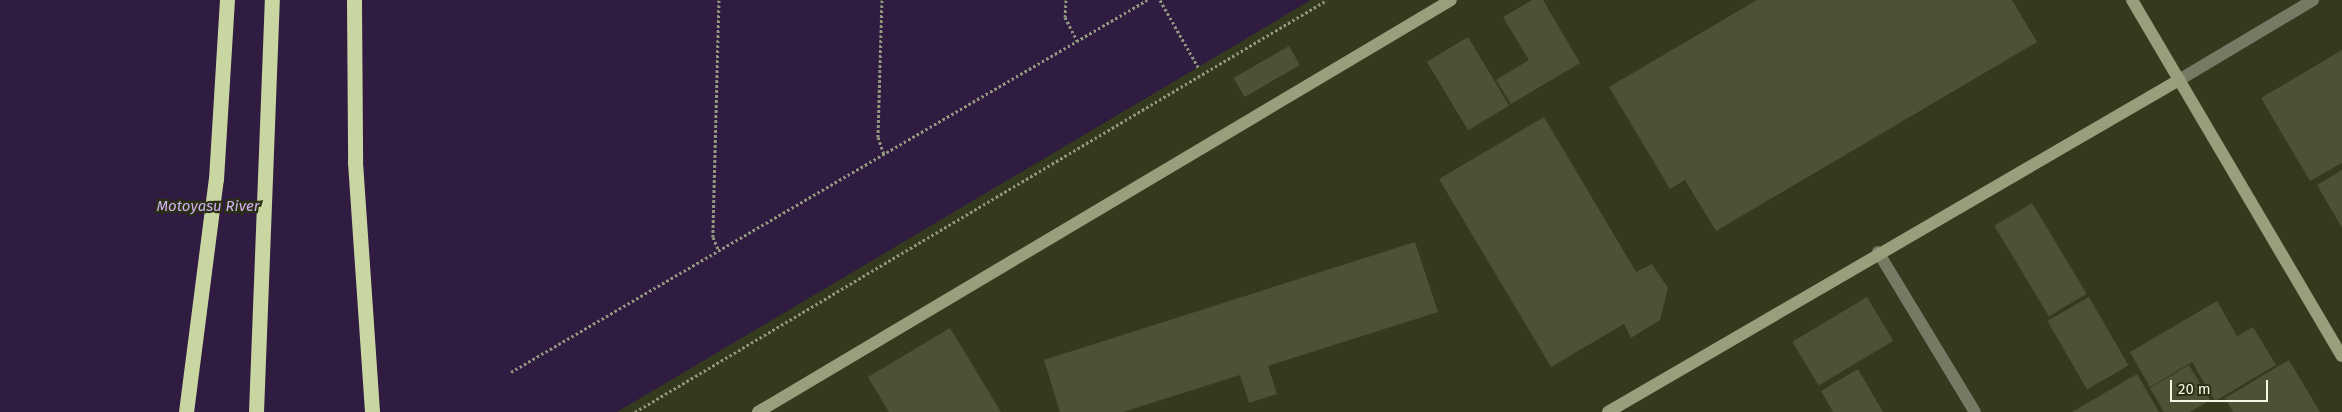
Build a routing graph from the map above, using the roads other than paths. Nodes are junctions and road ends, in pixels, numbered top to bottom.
1 (227, 0) edge
2 (272, 0) edge
3 (354, 0) edge
4 (1451, 0) edge
5 (2132, 0) edge
6 (2313, 0) edge
7 (2179, 80) junction
8 (1878, 252) junction
9 (2342, 356) edge
10 (186, 412) edge
11 (256, 412) edge
12 (372, 412) edge
13 (758, 412) edge
14 (1608, 412) edge
15 (1975, 412) edge

1 - 10 highway
2 - 11 highway
3 - 12 highway
4 - 13 street
5 - 7 street
6 - 7 street
7 - 8 street
7 - 9 street
8 - 14 street
8 - 15 street

